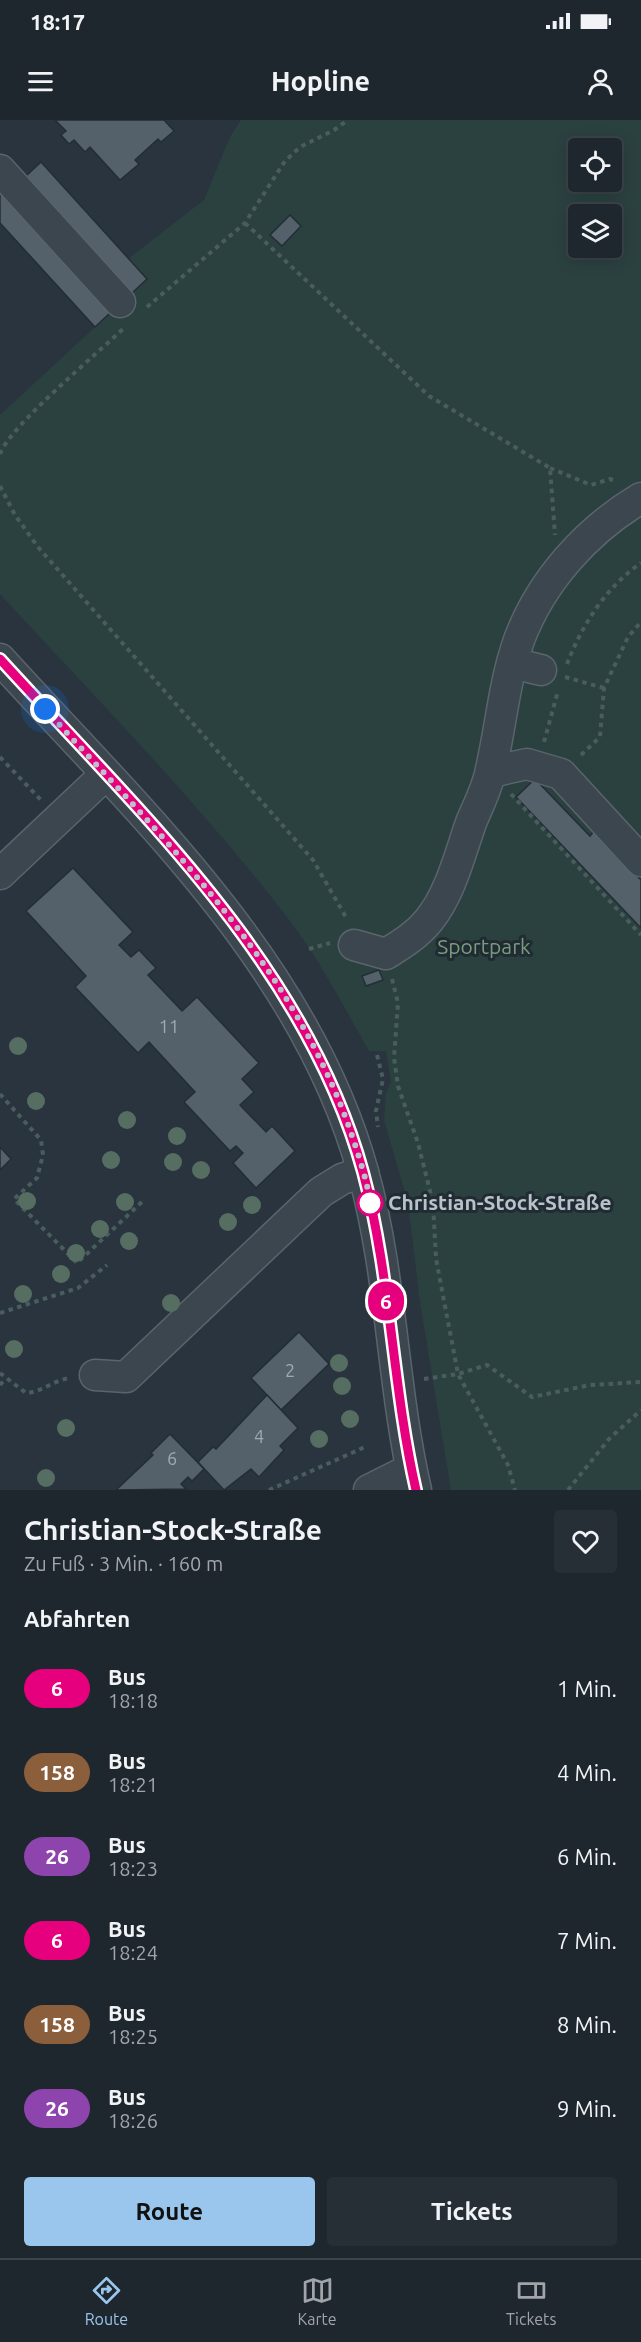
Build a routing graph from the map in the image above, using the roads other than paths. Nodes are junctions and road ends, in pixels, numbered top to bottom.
1 (0, 170) edge
2 (131, 311) road end
3 (631, 490) edge
4 (0, 659) edge
5 (512, 663) junction
6 (555, 674) road end
7 (491, 772) junction
8 (105, 775) junction
9 (641, 861) edge
10 (0, 874) edge
11 (370, 950) road end
12 (363, 1172) junction
13 (95, 1375) road end
14 (414, 1479) edge
15 (369, 1490) edge

1 - 2 street
3 - 5 street
4 - 8 street
5 - 6 street
5 - 7 street
7 - 9 street
7 - 11 street
8 - 10 street
8 - 12 street
12 - 13 street
12 - 14 street
14 - 15 street

